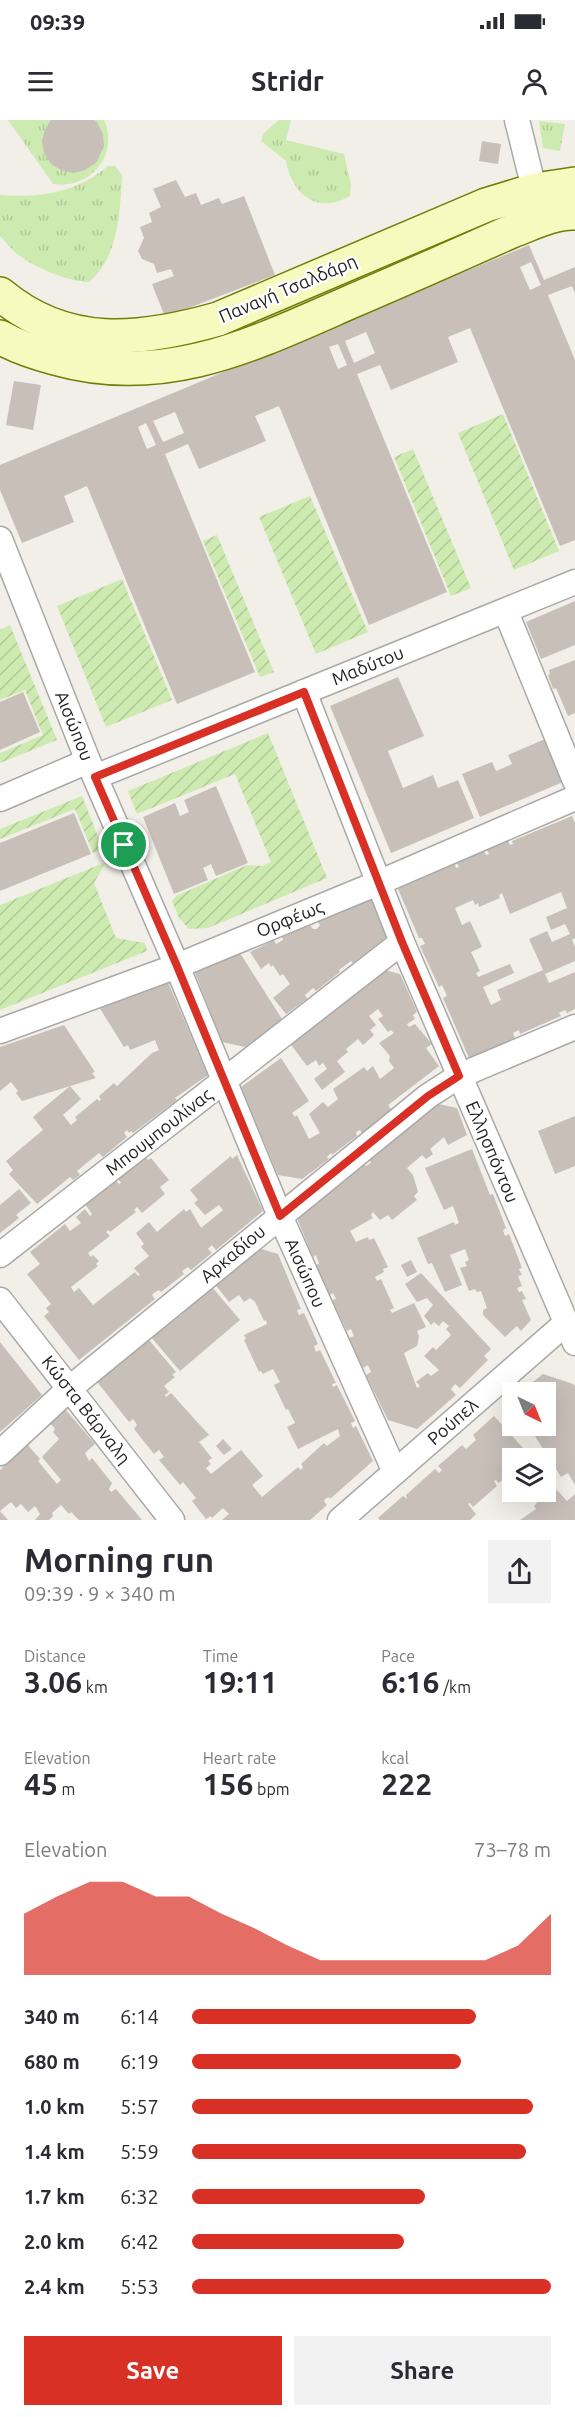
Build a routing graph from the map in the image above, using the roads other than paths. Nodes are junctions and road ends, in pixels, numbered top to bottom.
1 (517, 120) edge
2 (563, 197) edge
3 (0, 294) edge
4 (0, 337) edge
5 (0, 539) edge
6 (575, 582) edge
7 (506, 612) junction
8 (304, 692) junction
9 (92, 769) junction
10 (575, 781) edge
11 (575, 798) edge
12 (0, 799) edge
13 (378, 883) junction
14 (402, 942) junction
15 (177, 966) junction
16 (575, 1027) edge
17 (0, 1031) edge
18 (459, 1076) junction
19 (224, 1081) junction
20 (280, 1216) junction
21 (0, 1255) edge
22 (0, 1300) edge
23 (570, 1333) edge
24 (70, 1389) junction
25 (0, 1453) edge
26 (395, 1472) junction
27 (172, 1520) edge
28 (340, 1520) edge

1 - 2 street
2 - 3 main road, Παναγή Τσαλδάρη
2 - 4 main road, Παναγή Τσαλδάρη
5 - 9 street, Αισώπου
6 - 7 street, Μαδύτου
7 - 8 street, Μαδύτου
7 - 10 street
8 - 9 street, Μαδύτου
8 - 13 street, Ελλησπόντου
9 - 12 street, Μαδύτου
9 - 15 street, Αισώπου
11 - 13 street, Ορφέως
13 - 14 street, Ελλησπόντου
13 - 15 street, Ορφέως
14 - 18 street, Ελλησπόντου
14 - 19 street, Μπουμπουλίνας
15 - 17 street, Ορφέως
15 - 19 street, Αισώπου
16 - 18 street, Αρκαδίου
18 - 20 street, Αρκαδίου
18 - 23 street, Ελλησπόντου
19 - 20 street, Αισώπου
19 - 21 street, Μπουμπουλίνας
20 - 24 street, Αρκαδίου
20 - 26 street, Αισώπου
22 - 24 street, Κώστα Βάρναλη
23 - 26 street, Ρούπελ
24 - 25 street, Αρκαδίου
24 - 27 street, Κώστα Βάρναλη
26 - 28 street, Ρούπελ

